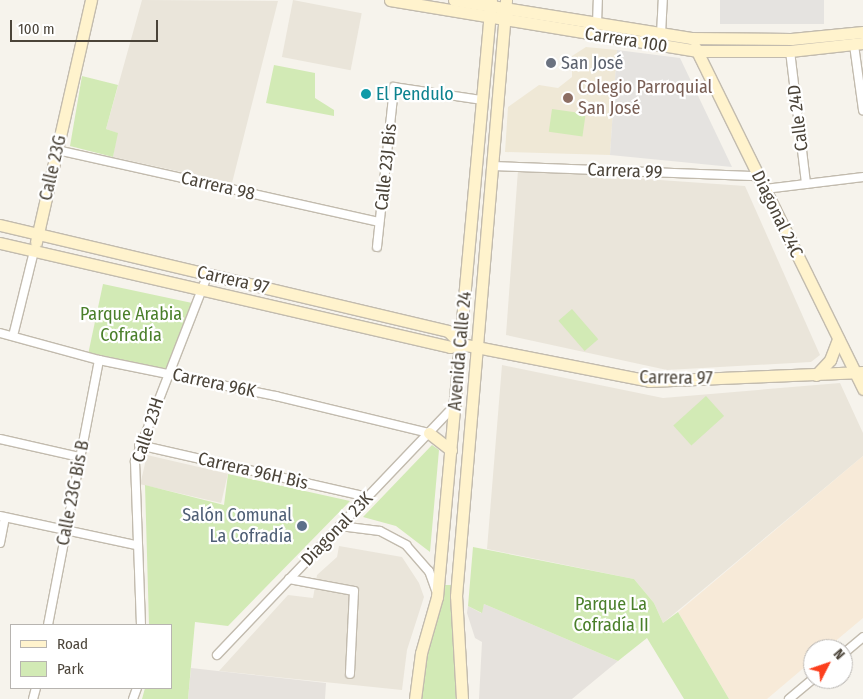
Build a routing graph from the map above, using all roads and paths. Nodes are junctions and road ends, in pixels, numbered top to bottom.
1 (92, 0) edge
2 (390, 0) edge
3 (454, 0) edge
4 (598, 0) edge
5 (663, 0) edge
6 (490, 8) edge
7 (506, 10) edge
8 (597, 24) junction
9 (863, 32) edge
10 (661, 34) junction
11 (691, 38) junction
12 (859, 44) edge
13 (698, 51) junction
14 (790, 51) junction
15 (482, 100) junction
16 (863, 110) edge
17 (57, 150) junction
18 (492, 166) junction
19 (758, 176) junction
20 (863, 177) edge
21 (806, 184) junction
22 (765, 189) junction
23 (380, 222) junction
24 (0, 225) edge
25 (38, 234) junction
26 (0, 243) edge
27 (377, 247) dead end
28 (34, 251) junction
29 (208, 274) junction
30 (202, 290) junction
31 (0, 333) edge
32 (12, 336) junction
33 (838, 339) junction
34 (461, 344) junction
35 (477, 347) junction
36 (99, 360) junction
37 (859, 372) edge
38 (168, 373) junction
39 (816, 375) junction
40 (863, 389) edge
41 (456, 404) junction
42 (429, 433) junction
43 (0, 439) edge
44 (140, 445) junction
45 (452, 450) junction
46 (80, 456) junction
47 (367, 497) junction
48 (3, 517) edge
49 (340, 526) junction
50 (66, 530) junction
51 (0, 543) edge
52 (136, 545) junction
53 (289, 579) junction
54 (437, 597) junction
55 (48, 624) edge
56 (141, 624) edge
57 (863, 637) edge
58 (853, 646) edge
59 (217, 654) dead end
60 (350, 674) dead end
61 (803, 687) edge
62 (415, 699) edge
63 (462, 699) edge
64 (789, 699) edge

1 - 17 main road, Calle 23G
2 - 6 main road, Carrera 100
3 - 6 main road, Carrera 100
4 - 8 street
5 - 10 street
6 - 7 main road, Carrera 100
6 - 15 main road, Avenida Calle 24
7 - 8 main road, Carrera 100
7 - 13 main road, Carrera 100
7 - 18 main road, Avenida Calle 24
8 - 10 main road, Carrera 100
9 - 11 main road, Carrera 100
10 - 11 main road, Carrera 100
11 - 13 main road, Diagonal 24C
12 - 14 main road, Carrera 100
12 - 16 street
13 - 14 main road, Carrera 100
13 - 19 main road, Diagonal 24C
14 - 21 street, Calle 24D
15 - 23 street, Calle 23J Bis
15 - 34 main road, Avenida Calle 24
17 - 23 street, Carrera 98
17 - 25 main road, Calle 23G
18 - 19 street, Carrera 99
18 - 35 main road, Avenida Calle 24
19 - 22 main road, Diagonal 24C
20 - 21 street
21 - 22 street
22 - 33 main road, Diagonal 24C
23 - 27 street, Calle 23J Bis
24 - 25 main road, Carrera 97
25 - 28 main road, Calle 23G
25 - 29 main road, Carrera 97
26 - 28 main road, Carrera 97
28 - 30 main road, Carrera 97
28 - 32 street, Calle 23G
29 - 30 street, Calle 23H
29 - 34 main road, Carrera 97
30 - 34 main road, Carrera 97
30 - 38 street, Calle 23H
31 - 32 street, Carrera 96K
32 - 36 street, Carrera 96K
33 - 37 main road, Diagonal 24C
33 - 39 main road
34 - 35 main road, Carrera 97
34 - 41 main road, Avenida Calle 24
35 - 39 main road, Carrera 97
35 - 63 main road, Avenida Calle 24
36 - 38 street, Carrera 96K
36 - 46 street, Calle 23G Bis B
37 - 39 main road, Carrera 97
37 - 40 main road, Diagonal 24C
38 - 42 street, Carrera 96K
38 - 44 street, Calle 23H
41 - 42 street, Diagonal 23K
41 - 45 main road, Avenida Calle 24
42 - 45 main road
42 - 47 street, Diagonal 23K
43 - 46 street
44 - 47 street, Carrera 96H Bis
44 - 52 street, Calle 23H
45 - 54 main road, Avenida Calle 24
46 - 50 street, Calle 23G Bis B
47 - 49 street, Diagonal 23K
48 - 50 street
48 - 51 street
49 - 53 street, Diagonal 23K
49 - 54 street
50 - 52 street
50 - 55 street, Calle 23G Bis B
52 - 56 street, Calle 23H
53 - 59 street, Diagonal 23K
53 - 60 street
54 - 62 main road, Avenida Calle 24
57 - 58 street
61 - 64 street

